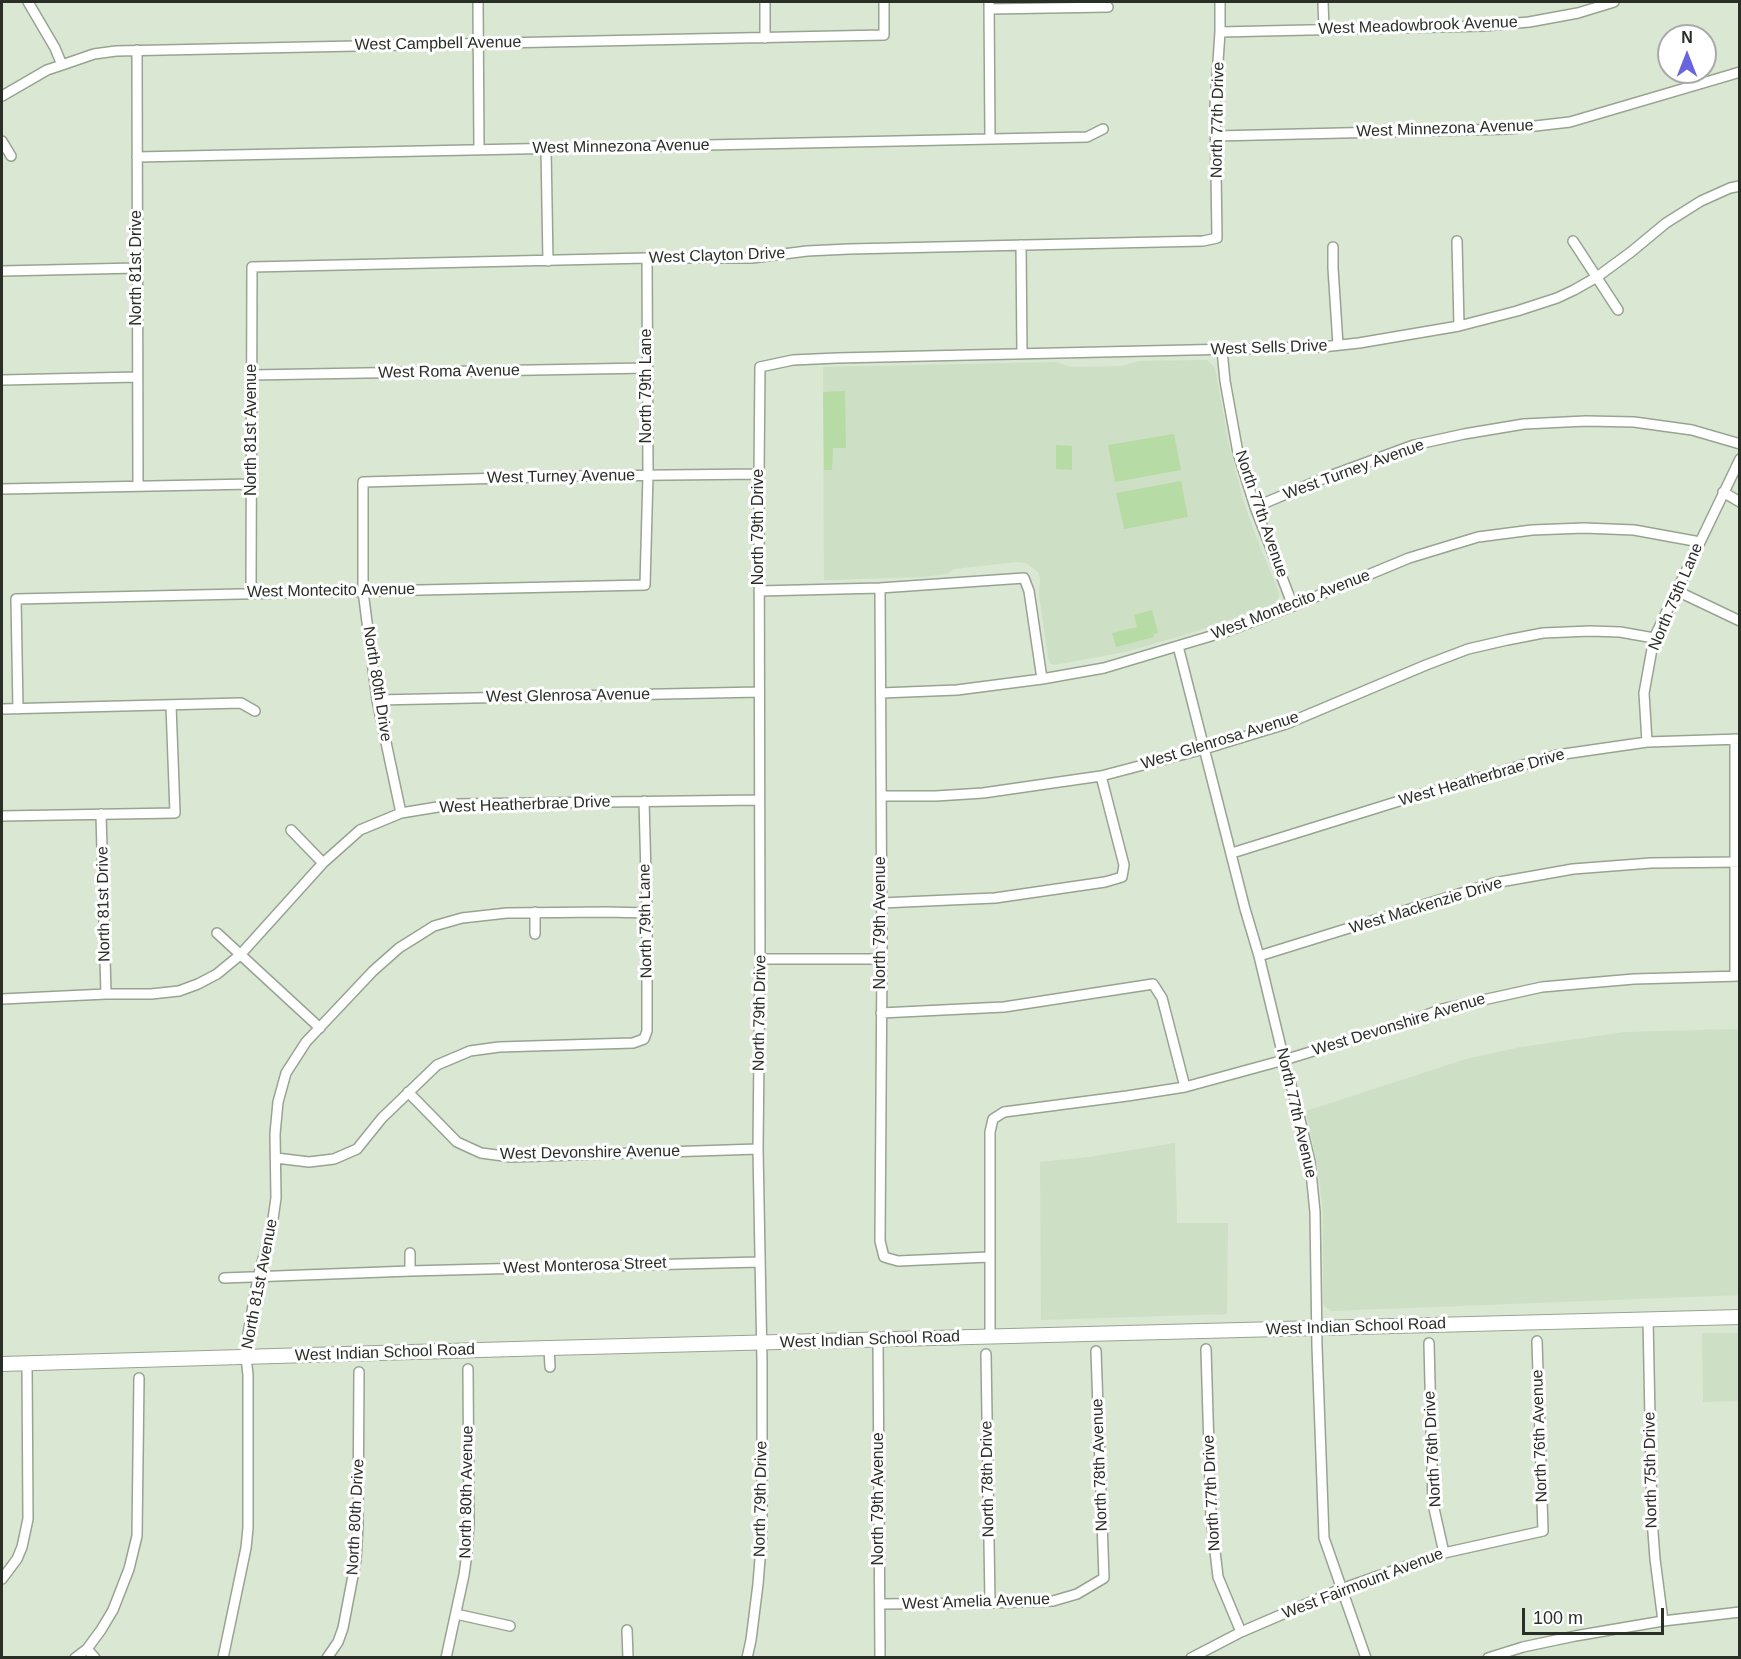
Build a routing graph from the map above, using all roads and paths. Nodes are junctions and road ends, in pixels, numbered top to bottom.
1 (28, 2) edge
2 (478, 2) edge
3 (765, 2) edge
4 (884, 2) edge
5 (1220, 2) edge
6 (1323, 2) edge
7 (1614, 2) edge
8 (989, 5) edge
9 (1108, 7) dead end
10 (1324, 29) junction
11 (1220, 32) junction
12 (765, 38) junction
13 (478, 44) junction
14 (137, 50) junction
15 (62, 65) junction
16 (1740, 72) edge
17 (2, 96) edge
18 (1103, 129) dead end
19 (1216, 136) junction
20 (990, 139) junction
21 (2, 141) edge
22 (546, 148) junction
23 (479, 149) junction
24 (11, 156) dead end
25 (137, 157) junction
26 (1740, 186) edge
27 (1217, 238) joint
28 (1457, 241) dead end
29 (1573, 241) dead end
30 (1021, 245) junction
31 (1333, 247) dead end
32 (647, 258) junction
33 (548, 261) junction
34 (252, 267) joint
35 (137, 268) junction
36 (2, 271) edge
37 (1597, 278) junction
38 (1618, 310) dead end
39 (1459, 326) junction
40 (1338, 345) junction
41 (1222, 350) junction
42 (1022, 354) junction
43 (760, 367) joint
44 (647, 368) junction
45 (252, 375) junction
46 (137, 377) junction
47 (2, 380) edge
48 (1740, 444) edge
49 (1740, 459) edge
50 (759, 474) junction
51 (648, 475) junction
52 (363, 482) joint
53 (251, 484) junction
54 (138, 486) junction
55 (2, 489) edge
56 (1723, 492) junction
57 (1740, 502) edge
58 (1255, 507) junction
59 (1700, 542) junction
60 (645, 585) joint
61 (880, 588) junction
62 (363, 591) junction
63 (759, 591) junction
64 (1677, 591) junction
65 (251, 593) junction
66 (1293, 606) junction
67 (1740, 621) edge
68 (1654, 638) junction
69 (1178, 646) junction
70 (1042, 679) junction
71 (759, 692) junction
72 (881, 693) junction
73 (377, 700) junction
74 (171, 705) junction
75 (2, 709) edge
76 (18, 709) junction
77 (255, 711) dead end
78 (1737, 739) edge
79 (1647, 742) junction
80 (1204, 748) junction
81 (1101, 776) junction
82 (881, 796) junction
83 (759, 800) junction
84 (644, 801) junction
85 (401, 813) junction
86 (101, 814) junction
87 (2, 816) edge
88 (291, 830) dead end
89 (1232, 853) junction
90 (1738, 862) edge
91 (323, 863) junction
92 (881, 903) junction
93 (535, 912) junction
94 (647, 913) junction
95 (217, 933) dead end
96 (535, 934) dead end
97 (240, 955) junction
98 (1260, 956) junction
99 (760, 959) junction
100 (882, 959) junction
101 (1737, 976) edge
102 (106, 994) junction
103 (2, 999) edge
104 (881, 1013) junction
105 (320, 1028) junction
106 (1284, 1060) junction
107 (1185, 1087) junction
108 (408, 1092) junction
109 (758, 1149) junction
110 (276, 1158) junction
111 (410, 1253) dead end
112 (989, 1257) junction
113 (759, 1262) junction
114 (410, 1271) junction
115 (258, 1277) junction
116 (224, 1278) dead end
117 (1740, 1317) edge
118 (1648, 1318) junction
119 (1317, 1328) junction
120 (990, 1336) junction
121 (878, 1340) junction
122 (1537, 1341) dead end
123 (762, 1343) junction
124 (1429, 1344) dead end
125 (549, 1348) junction
126 (1206, 1349) dead end
127 (1096, 1351) dead end
128 (986, 1354) dead end
129 (246, 1357) junction
130 (27, 1363) junction
131 (2, 1364) edge
132 (550, 1367) dead end
133 (468, 1369) dead end
134 (358, 1372) dead end
135 (139, 1378) dead end
136 (1543, 1532) joint
137 (1444, 1553) junction
138 (1104, 1578) joint
139 (2, 1579) edge
140 (1341, 1589) junction
141 (990, 1603) junction
142 (880, 1604) junction
143 (1740, 1612) edge
144 (456, 1614) junction
145 (1663, 1621) junction
146 (510, 1626) dead end
147 (627, 1630) dead end
148 (1241, 1632) junction
149 (87, 1649) junction
150 (75, 1658) edge
151 (95, 1658) edge
152 (223, 1658) edge
153 (327, 1658) edge
154 (446, 1658) edge
155 (628, 1658) edge
156 (747, 1658) edge
157 (880, 1658) edge
158 (1191, 1658) edge
159 (1366, 1658) edge
160 (1488, 1658) edge

1 - 15 street
2 - 13 street
3 - 12 street
4 - 12 street, West Campbell Avenue
5 - 11 street, North 77th Drive
6 - 10 street
7 - 10 street, West Meadowbrook Avenue
8 - 9 street
8 - 20 street
10 - 11 street, West Meadowbrook Avenue
11 - 19 street, North 77th Drive
12 - 13 street, West Campbell Avenue
13 - 14 street, West Campbell Avenue
13 - 23 street
14 - 15 street, West Campbell Avenue
14 - 25 street, North 81st Drive
15 - 17 street, West Campbell Avenue
16 - 19 street, West Minnezona Avenue
18 - 20 street, West Minnezona Avenue
19 - 27 street, North 77th Drive
20 - 22 street, West Minnezona Avenue
21 - 24 street
22 - 23 street, West Minnezona Avenue
22 - 33 street
23 - 25 street, West Minnezona Avenue
25 - 35 street, North 81st Drive
26 - 37 street, West Sells Drive
27 - 30 street, West Clayton Drive
28 - 39 street
29 - 37 street
30 - 32 street, West Clayton Drive
30 - 42 street
31 - 40 street
32 - 33 street, West Clayton Drive
32 - 44 street, North 79th Lane
33 - 34 street, West Clayton Drive
34 - 45 street, North 81st Avenue
35 - 36 street
35 - 46 street, North 81st Drive
37 - 38 street
37 - 39 street, West Sells Drive
39 - 40 street, West Sells Drive
40 - 41 street, West Sells Drive
41 - 42 street, West Sells Drive
41 - 58 street, North 77th Avenue
42 - 43 street, West Sells Drive
43 - 50 street, North 79th Drive
44 - 45 street, West Roma Avenue
44 - 51 street, North 79th Lane
45 - 53 street, North 81st Avenue
46 - 47 street
46 - 54 street, North 81st Drive
48 - 58 street, West Turney Avenue
49 - 56 street, North 75th Lane
50 - 51 street, West Turney Avenue
50 - 63 street, North 79th Drive
51 - 52 street, West Turney Avenue
51 - 60 street, North 79th Lane
52 - 62 street, North 80th Drive
53 - 54 street
53 - 65 street, North 81st Avenue
54 - 55 street
56 - 57 street
56 - 59 street, North 75th Lane
58 - 66 street, North 77th Avenue
59 - 64 street, North 75th Lane
59 - 66 street, West Montecito Avenue
60 - 62 street, West Montecito Avenue
61 - 63 street
61 - 70 street
61 - 72 street, North 79th Avenue
62 - 65 street, West Montecito Avenue
62 - 73 street, North 80th Drive
63 - 71 street, North 79th Drive
64 - 67 street
64 - 68 street, North 75th Lane
65 - 76 street, West Montecito Avenue
66 - 69 street, West Montecito Avenue
68 - 79 street, North 75th Lane
68 - 80 street, West Glenrosa Avenue
69 - 70 street, West Montecito Avenue
69 - 80 street, North 77th Avenue
70 - 72 street, West Montecito Avenue
71 - 73 street, West Glenrosa Avenue
71 - 83 street, North 79th Drive
72 - 82 street, North 79th Avenue
73 - 85 street, North 80th Drive
74 - 76 street
74 - 77 street
74 - 86 street
75 - 76 street
78 - 79 street, West Heatherbrae Drive
78 - 90 street
79 - 89 street, West Heatherbrae Drive
80 - 81 street, West Glenrosa Avenue
80 - 89 street, North 77th Avenue
81 - 82 street, West Glenrosa Avenue
81 - 92 street
82 - 92 street, North 79th Avenue
83 - 84 street, West Heatherbrae Drive
83 - 99 street, North 79th Drive
84 - 85 street, West Heatherbrae Drive
84 - 94 street, North 79th Lane
85 - 91 street, West Heatherbrae Drive
86 - 87 street
86 - 102 street, North 81st Drive
88 - 91 street
89 - 98 street, North 77th Avenue
90 - 98 street, West Mackenzie Drive
90 - 101 street
91 - 97 street, West Heatherbrae Drive
92 - 100 street, North 79th Avenue
93 - 94 street, North 81st Avenue
93 - 96 street
93 - 105 street, North 81st Avenue
94 - 108 street, North 79th Lane
95 - 97 street
97 - 102 street, West Heatherbrae Drive
97 - 105 street
98 - 106 street, North 77th Avenue
99 - 100 street
99 - 109 street, North 79th Drive
100 - 104 street, North 79th Avenue
101 - 106 street, West Devonshire Avenue
102 - 103 street, West Heatherbrae Drive
104 - 107 street
104 - 112 street, North 79th Avenue
105 - 110 street, North 81st Avenue
106 - 107 street, West Devonshire Avenue
106 - 119 street, North 77th Avenue
107 - 112 street, West Devonshire Avenue
108 - 109 street, West Devonshire Avenue
108 - 110 street
109 - 113 street, North 79th Drive
110 - 115 street, North 81st Avenue
111 - 114 street
112 - 120 street
113 - 114 street, West Monterosa Street
113 - 123 street, North 79th Drive
114 - 115 street, West Monterosa Street
115 - 116 street, West Monterosa Street
115 - 129 street, North 81st Avenue
117 - 118 main road, West Indian School Road
118 - 119 main road, West Indian School Road
118 - 145 street, North 75th Drive
119 - 120 main road, West Indian School Road
119 - 140 street, North 77th Avenue
120 - 121 main road, West Indian School Road
121 - 123 main road, West Indian School Road
121 - 142 street, North 79th Avenue
122 - 136 street, North 76th Avenue
123 - 125 main road, West Indian School Road
123 - 156 street, North 79th Drive
124 - 137 street, North 76th Drive
125 - 129 main road, West Indian School Road
125 - 132 street
126 - 148 street, North 77th Drive
127 - 138 street, North 78th Avenue
128 - 141 street, North 78th Drive
129 - 130 main road, West Indian School Road
129 - 152 street, North 81st Avenue
130 - 131 main road, West Indian School Road
130 - 139 street
133 - 144 street, North 80th Avenue
134 - 153 street, North 80th Drive
135 - 149 street
136 - 137 street, West Fairmount Avenue
137 - 140 street, West Fairmount Avenue
138 - 141 street, West Amelia Avenue
140 - 148 street, West Fairmount Avenue
140 - 159 street, North 77th Avenue
141 - 142 street, West Amelia Avenue
142 - 157 street, North 79th Avenue
143 - 145 street
144 - 146 street
144 - 154 street, North 80th Avenue
145 - 160 street
147 - 155 street
148 - 158 street, West Fairmount Avenue
149 - 150 street
149 - 151 street

